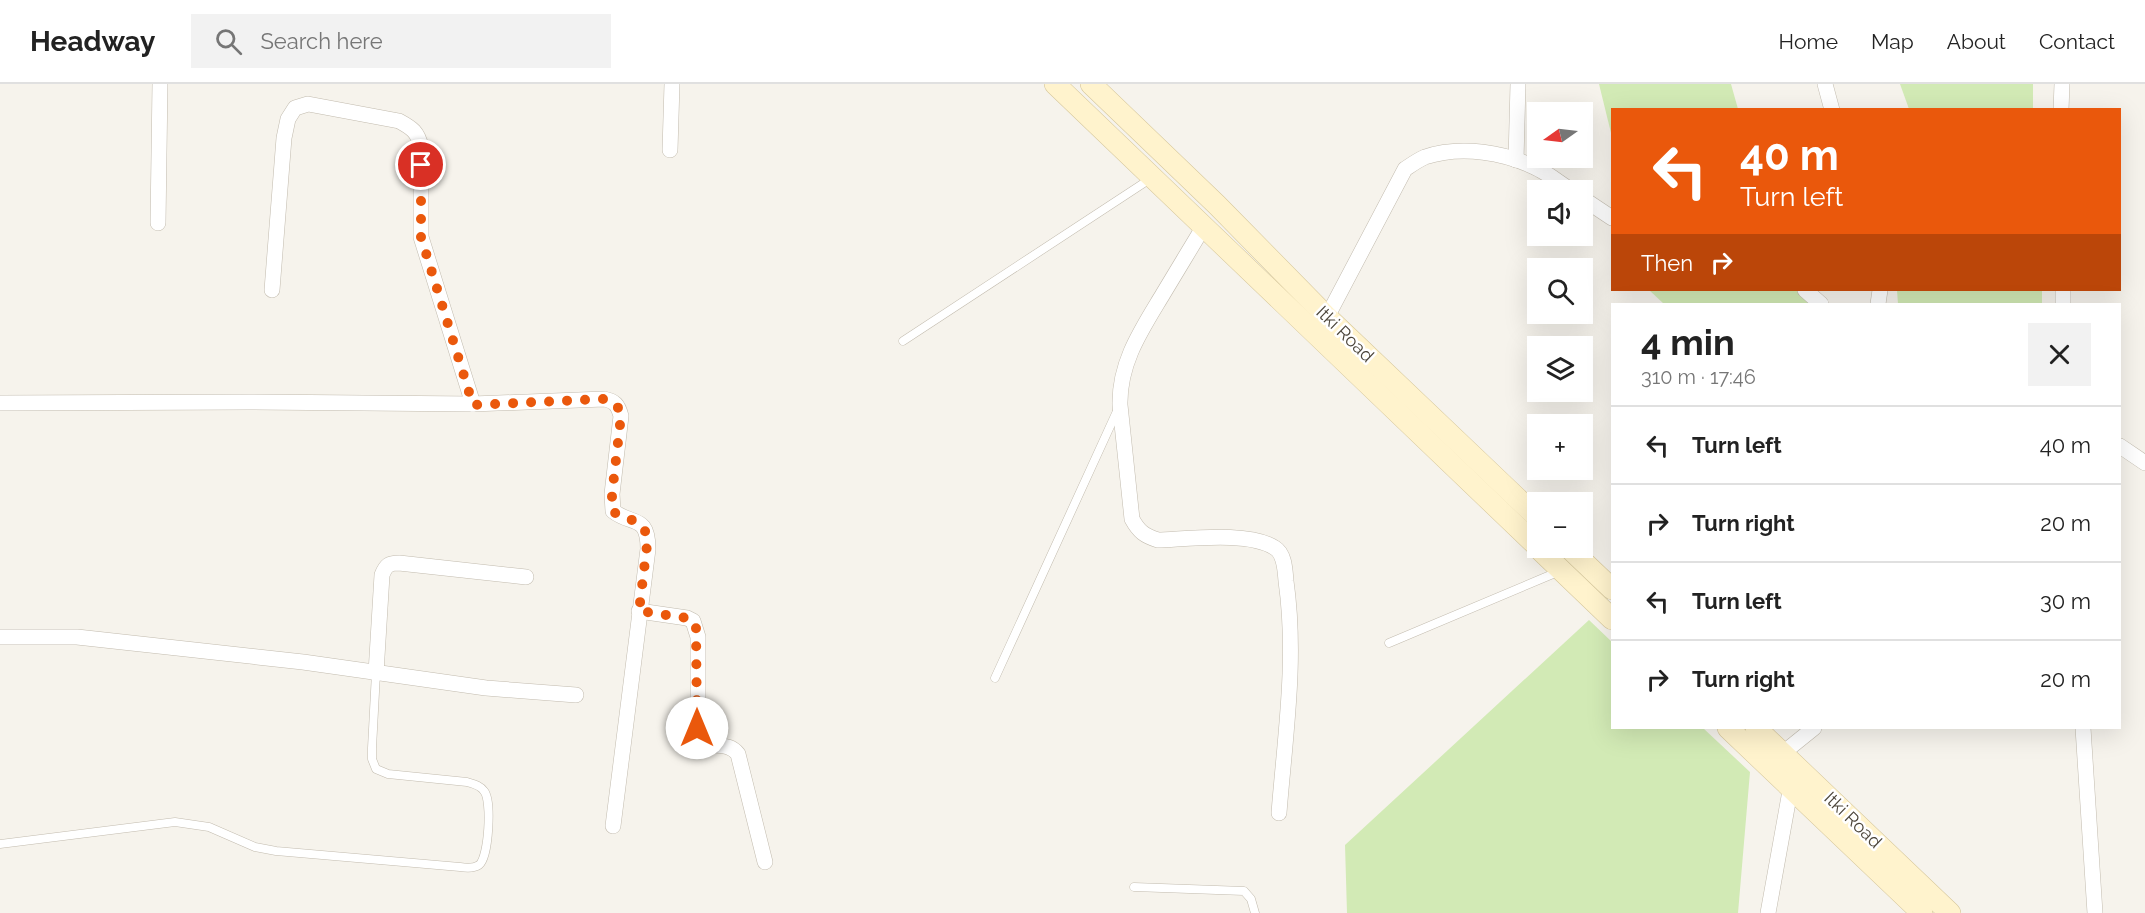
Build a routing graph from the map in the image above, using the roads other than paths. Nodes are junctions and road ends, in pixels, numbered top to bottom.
1 (160, 84) edge
2 (672, 84) edge
3 (1055, 84) edge
4 (1518, 84) edge
5 (1825, 84) edge
6 (2062, 84) edge
7 (1096, 85) edge
8 (1831, 108) edge
9 (2061, 108) edge
10 (670, 150) dead end
11 (1516, 160) junction
12 (1151, 178) junction
13 (1556, 180) edge
14 (1593, 205) edge
15 (1611, 217) edge
16 (158, 223) dead end
17 (1204, 226) junction
18 (272, 290) dead end
19 (1806, 291) edge
20 (1820, 303) edge
21 (1327, 317) junction
22 (903, 341) dead end
23 (0, 403) edge
24 (473, 405) junction
25 (1119, 405) junction
26 (2121, 447) edge
27 (2145, 463) edge
28 (1527, 508) edge
29 (1527, 536) edge
30 (1549, 558) edge
31 (1579, 558) edge
32 (1561, 570) junction
33 (526, 577) dead end
34 (1611, 588) edge
35 (639, 611) junction
36 (1611, 618) edge
37 (0, 637) edge
38 (1389, 643) dead end
39 (376, 673) junction
40 (995, 678) dead end
41 (576, 695) dead end
42 (1729, 729) edge
43 (1757, 729) edge
44 (1813, 729) edge
45 (2083, 729) edge
46 (1789, 759) junction
47 (1791, 787) junction
48 (1278, 813) dead end
49 (613, 826) dead end
50 (0, 844) edge
51 (765, 862) dead end
52 (1134, 887) dead end
53 (1255, 913) edge
54 (1768, 913) edge
55 (1922, 913) edge
56 (1950, 913) edge
57 (2095, 913) edge

1 - 16 street
2 - 10 street
3 - 12 main road
4 - 11 street
5 - 8 street
6 - 9 street
7 - 21 main road, Itki Road
11 - 13 street
11 - 21 street
12 - 17 main road
12 - 22 lane
14 - 15 street
17 - 25 street
17 - 29 main road
18 - 24 street
19 - 20 street
21 - 28 main road, Itki Road
23 - 24 street
24 - 35 street
25 - 40 lane
25 - 48 street
26 - 27 street
30 - 32 main road
31 - 34 main road
32 - 36 main road
32 - 38 lane
33 - 39 street
35 - 49 street
35 - 51 street
37 - 39 street
39 - 41 street
39 - 50 lane
42 - 47 main road
43 - 46 main road, Itki Road
44 - 46 street
45 - 57 street
46 - 47 street
46 - 56 main road, Itki Road
47 - 54 street
47 - 55 main road
52 - 53 lane

